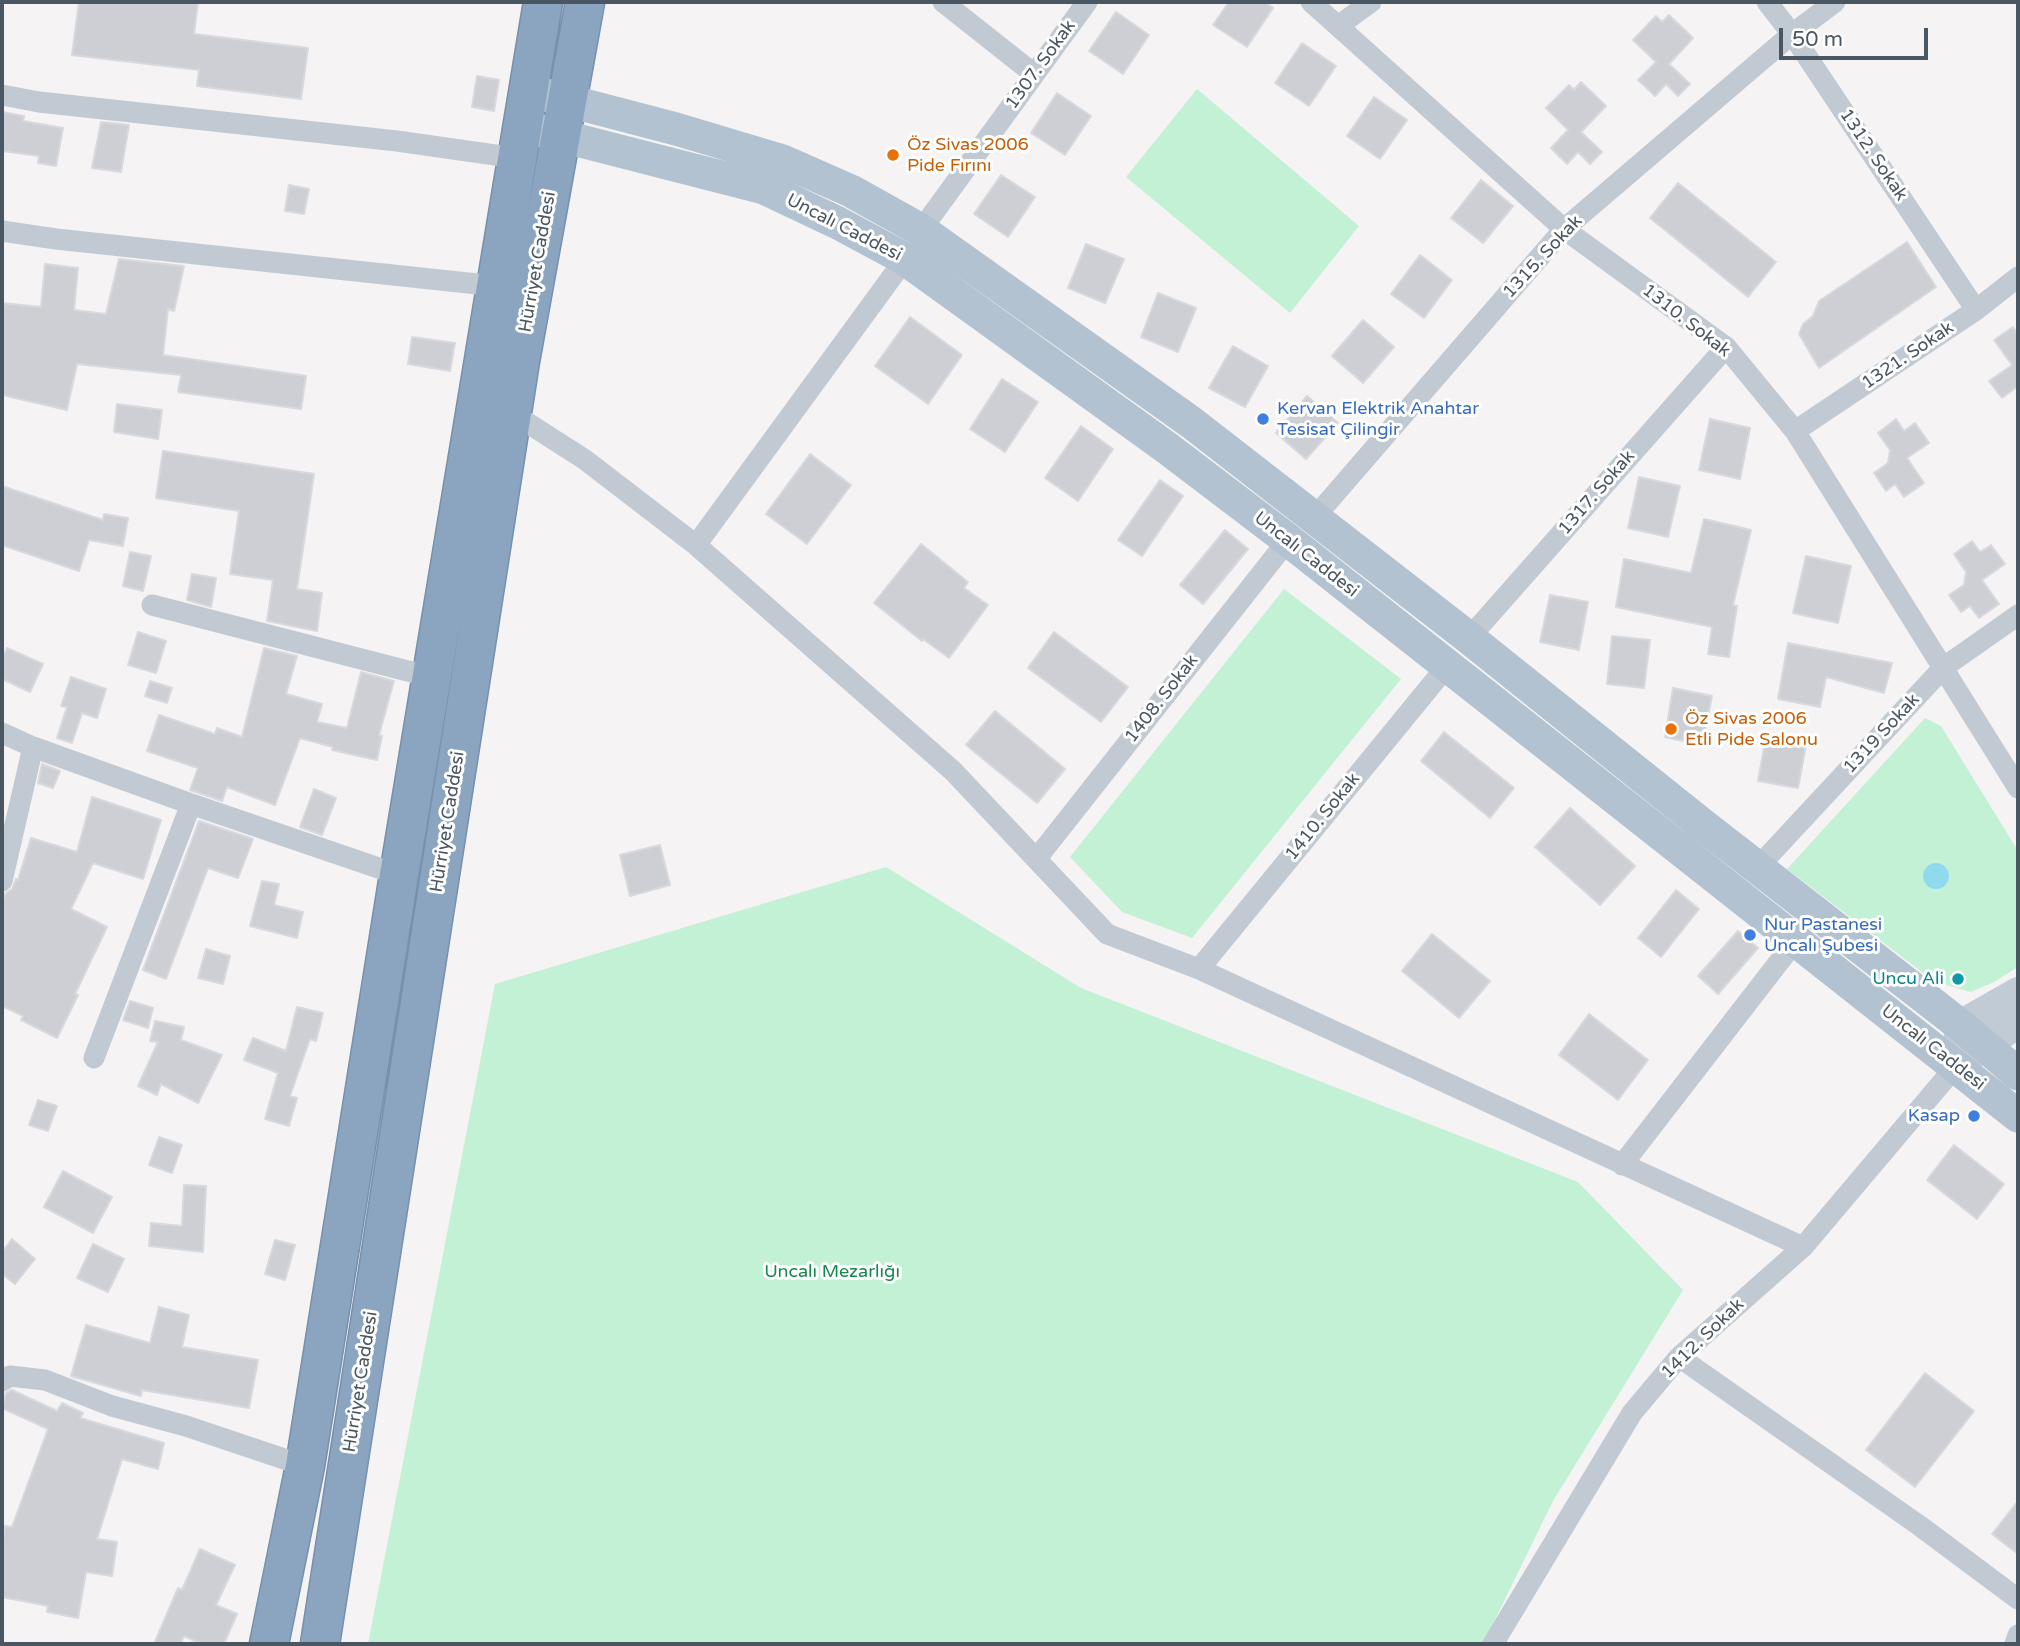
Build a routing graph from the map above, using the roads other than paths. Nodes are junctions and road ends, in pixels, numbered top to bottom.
1 (543, 2) edge
2 (585, 2) edge
3 (943, 2) edge
4 (1087, 2) edge
5 (1311, 2) edge
6 (1371, 2) edge
7 (1768, 2) edge
8 (1835, 2) edge
9 (1338, 26) junction
10 (1792, 34) junction
11 (1034, 74) junction
12 (2, 95) edge
13 (563, 117) junction
14 (522, 125) junction
15 (1564, 229) junction
16 (921, 230) junction
17 (2, 231) edge
18 (905, 259) junction
19 (2018, 277) edge
20 (496, 286) junction
21 (1976, 310) junction
22 (1726, 347) junction
23 (512, 413) junction
24 (1796, 431) junction
25 (1314, 518) junction
26 (1287, 540) junction
27 (696, 545) junction
28 (152, 605) dead end
29 (2018, 615) edge
30 (1469, 638) junction
31 (1447, 666) junction
32 (1944, 667) junction
33 (431, 677) junction
34 (2, 733) edge
35 (33, 747) junction
36 (2018, 788) edge
37 (191, 804) junction
38 (1037, 858) junction
39 (1758, 867) junction
40 (399, 875) junction
41 (2, 881) edge
42 (1796, 940) junction
43 (1199, 969) junction
44 (2018, 992) edge
45 (2018, 1023) edge
46 (1971, 1036) junction
47 (94, 1058) dead end
48 (1956, 1066) junction
49 (2018, 1074) edge
50 (2018, 1116) edge
51 (1622, 1164) junction
52 (1803, 1247) junction
53 (1679, 1357) junction
54 (2, 1381) edge
55 (305, 1466) junction
56 (2018, 1599) edge
57 (2018, 1635) edge
58 (269, 1644) edge
59 (320, 1644) edge
60 (1493, 1644) edge
61 (2015, 1644) edge

1 - 14 highway
2 - 13 highway, Hürriyet Caddesi
3 - 11 street
4 - 11 street, 1307. Sokak
5 - 9 street, 1310. Sokak
6 - 9 street
7 - 10 street, 1312. Sokak
8 - 10 street, 1315. Sokak
9 - 15 street, 1310. Sokak
10 - 15 street, 1315. Sokak
10 - 21 street, 1312. Sokak
11 - 16 street, 1307. Sokak
12 - 14 street
13 - 14 main road, Uncalı Caddesi
13 - 16 main road, Uncalı Caddesi
13 - 18 main road, Uncalı Caddesi
13 - 23 highway, Hürriyet Caddesi
14 - 20 highway
15 - 22 street, 1310. Sokak
15 - 25 street, 1315. Sokak
16 - 25 main road, Uncalı Caddesi
17 - 20 street
18 - 26 main road, Uncalı Caddesi
18 - 27 street
19 - 21 street, 1321. Sokak
20 - 33 highway
21 - 24 street, 1321. Sokak
22 - 24 street, 1310. Sokak
22 - 30 street, 1317. Sokak
23 - 27 street
23 - 59 highway, Hürriyet Caddesi
24 - 32 street, 1310. Sokak
25 - 30 main road, Uncalı Caddesi
26 - 31 main road, Uncalı Caddesi
26 - 38 street, 1408. Sokak
27 - 38 street
28 - 33 street
29 - 32 street, 1319 Sokak
30 - 39 main road, Uncalı Caddesi
31 - 42 main road, Uncalı Caddesi
31 - 43 street, 1410. Sokak
32 - 36 street, 1310. Sokak
32 - 39 street, 1319 Sokak
33 - 40 highway
34 - 35 street
35 - 37 street
35 - 41 street
37 - 40 street
37 - 47 street
38 - 43 street
39 - 46 main road, Uncalı Caddesi
40 - 55 highway
42 - 48 main road, Uncalı Caddesi
42 - 51 street
43 - 51 street
44 - 46 street
45 - 46 street
46 - 48 street
46 - 49 main road, Uncalı Caddesi
48 - 50 main road, Uncalı Caddesi
48 - 52 street, 1412. Sokak
51 - 52 street
52 - 53 street, 1412. Sokak
53 - 56 street
53 - 60 street, 1412. Sokak
54 - 55 street
55 - 58 highway
57 - 61 street

